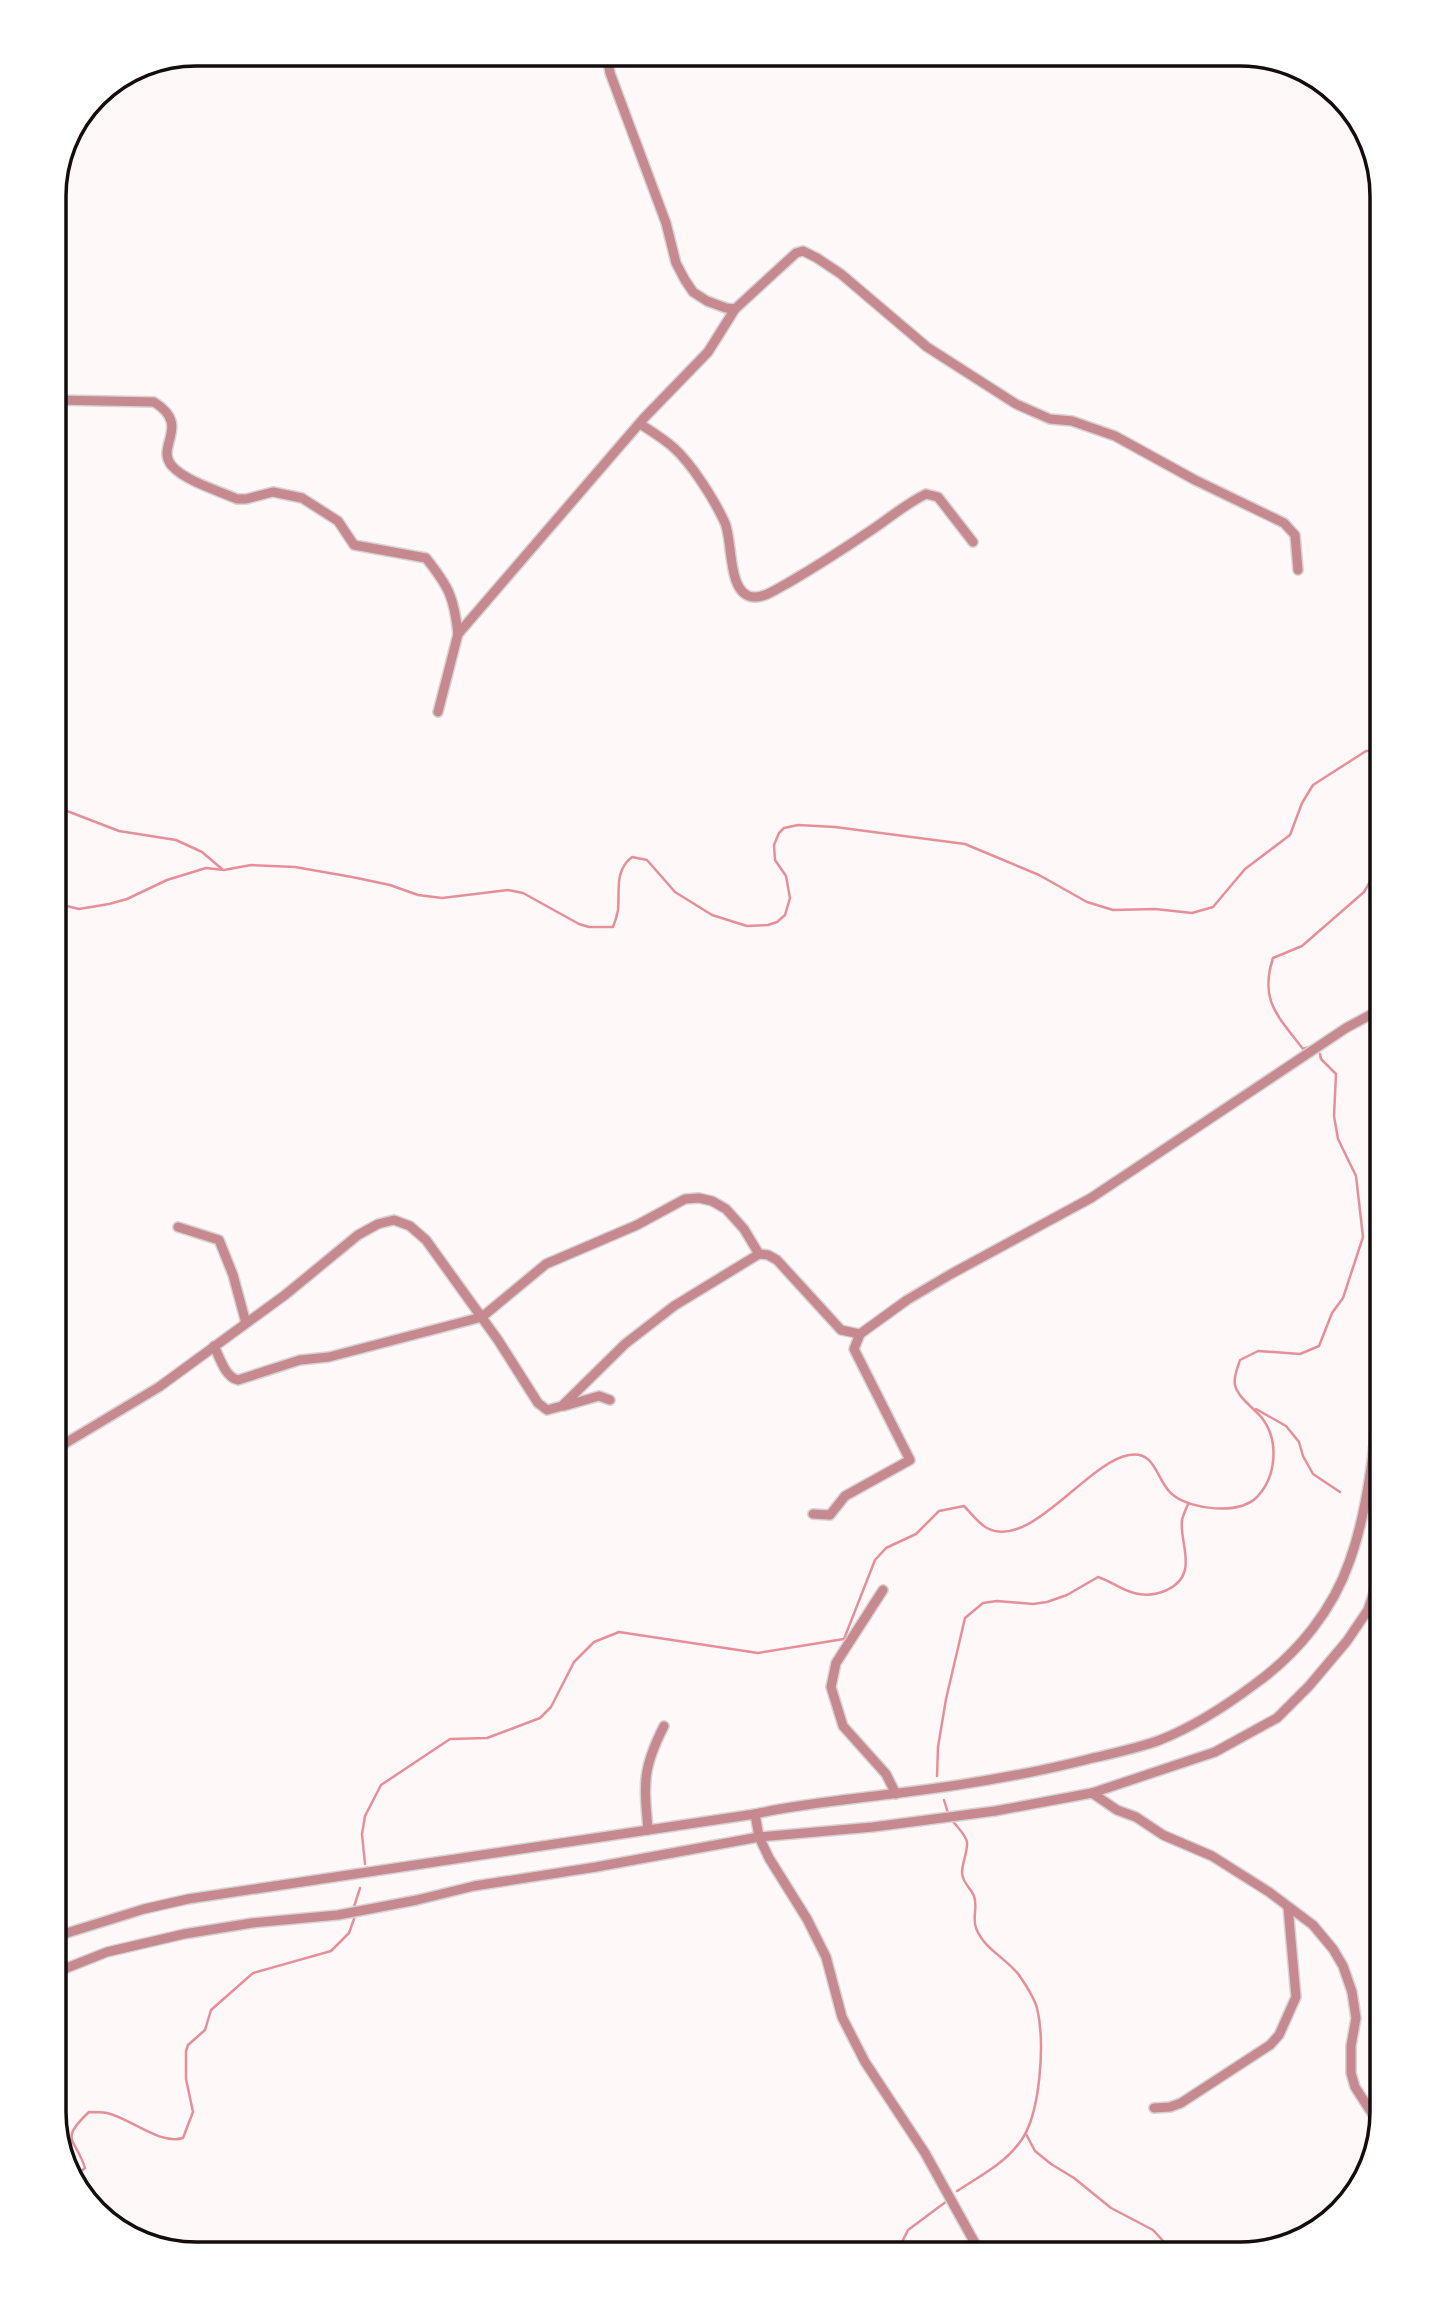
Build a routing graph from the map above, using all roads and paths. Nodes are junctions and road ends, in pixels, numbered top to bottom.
1 (609, 66) edge
2 (735, 309) junction
3 (67, 400) edge
4 (640, 424) junction
5 (973, 542) dead end
6 (1298, 570) dead end
7 (458, 634) junction
8 (438, 712) dead end
9 (1370, 1016) edge
10 (178, 1227) dead end
11 (759, 1254) junction
12 (482, 1317) junction
13 (246, 1323) junction
14 (860, 1334) junction
15 (214, 1346) junction
16 (610, 1400) dead end
17 (562, 1406) junction
18 (66, 1443) edge
19 (1370, 1474) edge
20 (813, 1514) dead end
21 (883, 1590) dead end
22 (1370, 1605) edge
23 (664, 1726) dead end
24 (1092, 1793) junction
25 (896, 1794) junction
26 (755, 1814) junction
27 (648, 1830) junction
28 (759, 1837) junction
29 (1288, 1908) junction
30 (66, 1933) edge
31 (66, 1968) edge
32 (1154, 2108) dead end
33 (1370, 2110) edge
34 (974, 2242) edge

1 - 2 street
2 - 4 street
2 - 6 street
3 - 7 street
4 - 5 street
4 - 7 street
7 - 8 street
9 - 14 street
10 - 13 street
11 - 12 street
11 - 14 street
11 - 17 street
12 - 13 street
12 - 15 street
12 - 17 street
13 - 15 street
14 - 20 street
15 - 18 street
16 - 17 street
19 - 25 street
21 - 25 street
22 - 24 street
23 - 27 street
24 - 28 street
24 - 29 street
25 - 26 street
26 - 27 street
26 - 28 street
27 - 30 street
28 - 31 street
28 - 34 street
29 - 32 street
29 - 33 street

